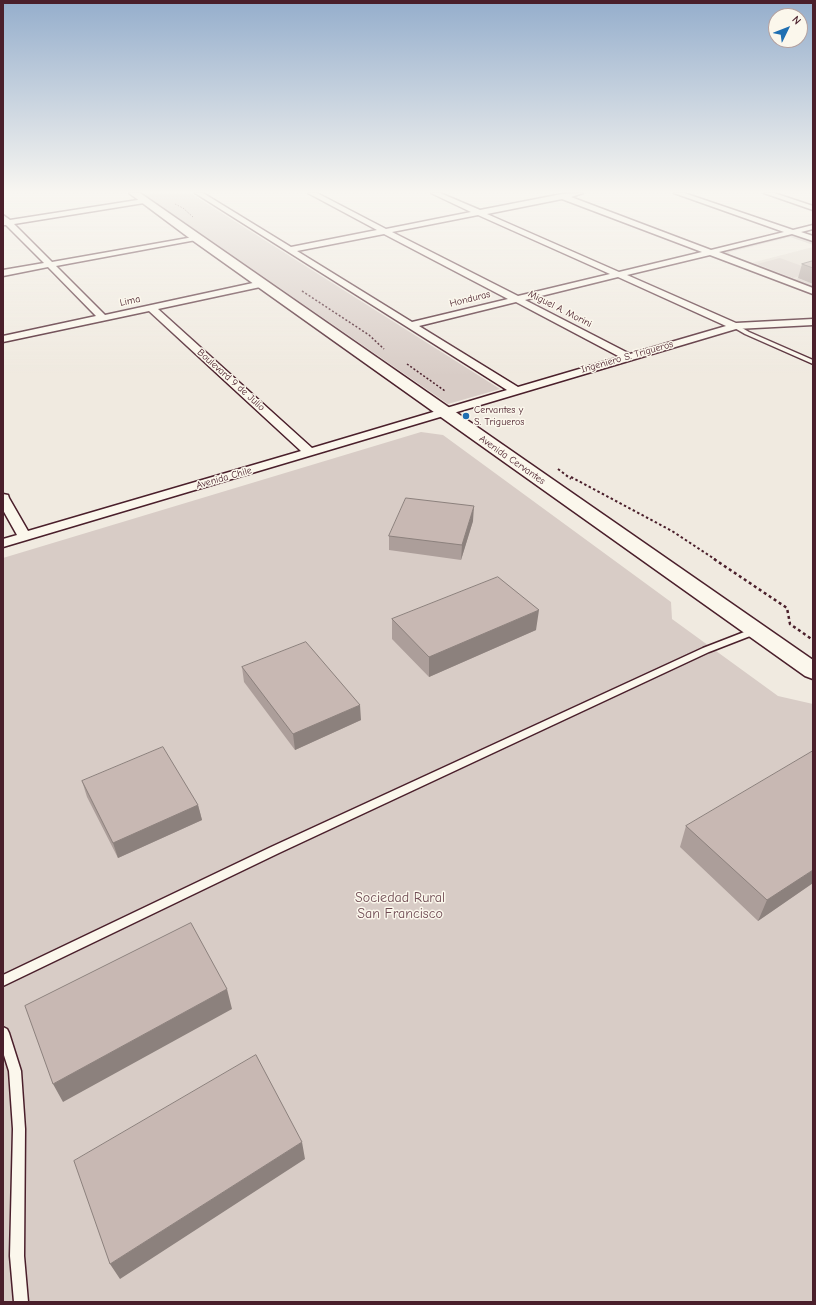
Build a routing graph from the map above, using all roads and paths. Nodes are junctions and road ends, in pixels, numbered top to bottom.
1 (39, 254) edge
2 (106, 254) edge
3 (219, 254) edge
4 (295, 254) edge
5 (429, 254) edge
6 (573, 254) edge
7 (702, 254) edge
8 (715, 254) edge
9 (49, 264) junction
10 (3, 273) edge
11 (619, 274) junction
12 (262, 284) junction
13 (813, 291) edge
14 (516, 299) junction
15 (151, 308) junction
16 (103, 318) junction
17 (813, 322) edge
18 (412, 325) junction
19 (735, 326) junction
20 (3, 339) edge
21 (628, 357) junction
22 (813, 362) edge
23 (515, 390) junction
24 (445, 412) junction
25 (310, 452) junction
26 (568, 475) dead end
27 (3, 498) edge
28 (25, 537) junction
29 (3, 543) edge
30 (756, 631) junction
31 (813, 640) edge
32 (813, 671) edge
33 (3, 981) edge
34 (3, 1033) edge
35 (21, 1302) edge

1 - 9 street
2 - 9 street
3 - 12 main road, Avenida Cervantes
4 - 18 street
5 - 14 street, Miguel A. Morini
6 - 11 street
7 - 11 street, Honduras
8 - 13 street
9 - 10 street
9 - 16 street
11 - 14 street, Honduras
11 - 19 street
12 - 15 street, Lima
12 - 24 main road, Avenida Cervantes
14 - 18 street, Honduras
14 - 21 street, Miguel A. Morini
15 - 16 street, Lima
15 - 25 street, Boulevard 9 de Julio
16 - 20 street, Lima
17 - 19 street, Ingeniero S. Trigueros
18 - 23 street
19 - 21 street, Ingeniero S. Trigueros
19 - 22 lane
21 - 23 street, Ingeniero S. Trigueros
23 - 24 street, Ingeniero S. Trigueros
24 - 25 street, Avenida Chile
24 - 30 main road, Avenida Cervantes
25 - 28 street, Avenida Chile
26 - 31 path
27 - 28 street
28 - 29 street, Avenida Chile
30 - 32 main road, Avenida Cervantes
30 - 33 lane
34 - 35 lane

